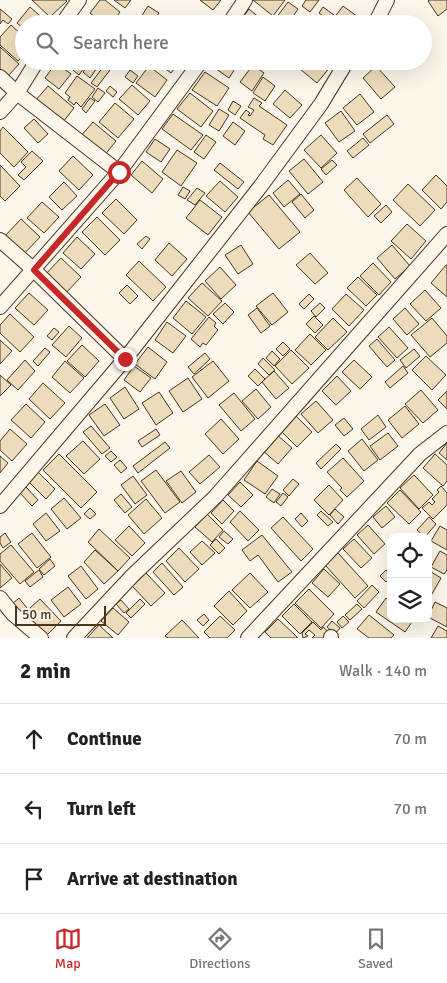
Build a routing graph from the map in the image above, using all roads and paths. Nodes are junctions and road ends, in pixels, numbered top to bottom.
1 (79, 0) edge
2 (245, 0) edge
3 (387, 0) edge
4 (68, 15) edge
5 (235, 15) edge
6 (380, 15) edge
7 (31, 70) edge
8 (194, 70) edge
9 (342, 70) edge
10 (0, 77) edge
11 (17, 93) junction
12 (0, 112) edge
13 (119, 172) junction
14 (447, 234) edge
15 (0, 240) edge
16 (34, 270) junction
17 (0, 307) edge
18 (125, 359) junction
19 (447, 433) edge
20 (0, 506) edge
21 (0, 598) edge
22 (41, 638) edge
23 (74, 638) edge
24 (248, 638) edge

1 - 4 street
2 - 5 street
3 - 6 street
7 - 11 street
8 - 13 street
9 - 18 street
10 - 11 street
11 - 12 street
11 - 13 street
13 - 16 street
14 - 23 street
15 - 16 street
16 - 17 street
16 - 18 street
18 - 20 street
19 - 24 street
21 - 22 street

